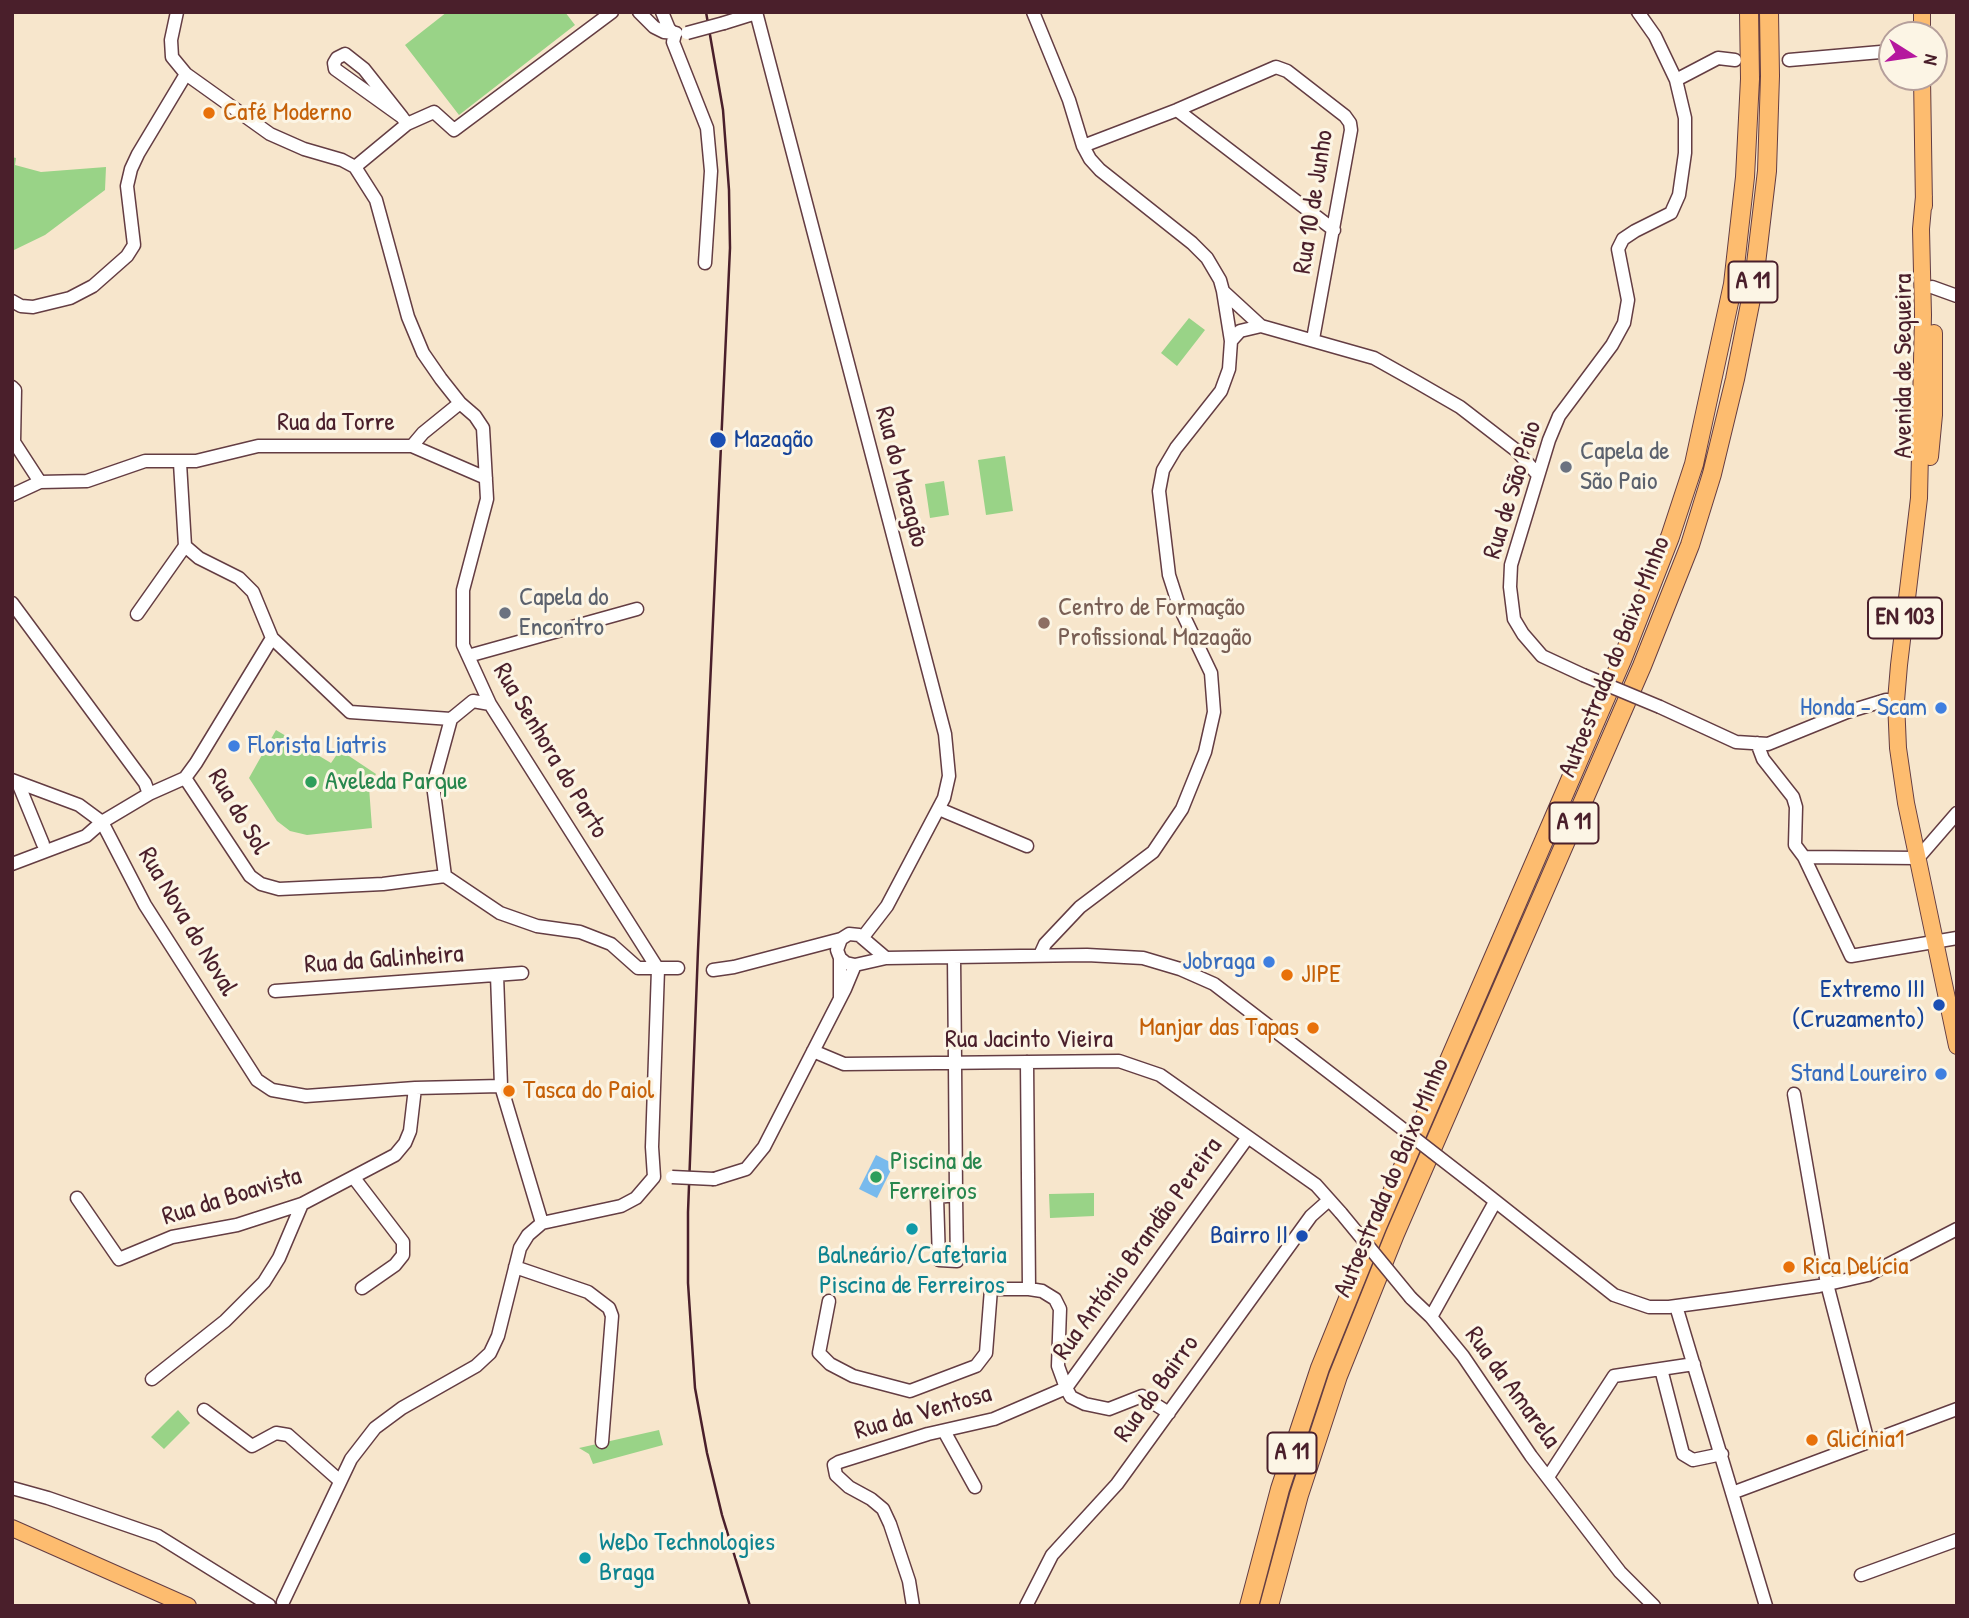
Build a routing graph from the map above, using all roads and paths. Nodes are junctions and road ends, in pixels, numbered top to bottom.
1 (177, 12) edge
2 (612, 12) edge
3 (639, 12) edge
4 (662, 12) edge
5 (1033, 12) edge
6 (1638, 12) edge
7 (1749, 12) edge
8 (1769, 12) edge
9 (756, 13) edge
10 (681, 33) junction
11 (1878, 52) edge
12 (1735, 60) dead end
13 (1789, 60) dead end
14 (186, 74) junction
15 (1676, 80) junction
16 (1922, 91) edge
17 (1177, 110) junction
18 (405, 120) junction
19 (1083, 146) junction
20 (355, 167) junction
21 (1924, 196) junction
22 (1334, 230) junction
23 (705, 263) dead end
24 (1932, 287) junction
25 (1223, 291) junction
26 (1957, 296) edge
27 (12, 301) edge
28 (1261, 326) junction
29 (1313, 339) junction
30 (1231, 341) junction
31 (12, 387) edge
32 (460, 403) junction
33 (412, 446) junction
34 (180, 463) junction
35 (1538, 475) junction
36 (486, 478) junction
37 (40, 482) junction
38 (12, 495) edge
39 (1916, 536) junction
40 (185, 546) junction
41 (12, 603) edge
42 (637, 609) dead end
43 (137, 614) dead end
44 (271, 638) junction
45 (470, 659) junction
46 (1896, 701) junction
47 (473, 702) junction
48 (490, 704) junction
49 (451, 719) junction
50 (1757, 743) junction
51 (185, 778) junction
52 (15, 781) edge
53 (149, 794) junction
54 (939, 809) junction
55 (1955, 819) edge
56 (102, 822) junction
57 (43, 844) dead end
58 (1027, 846) dead end
59 (1804, 857) junction
60 (1918, 858) junction
61 (12, 864) edge
62 (445, 876) junction
63 (1957, 938) edge
64 (841, 939) junction
65 (866, 940) junction
66 (1936, 943) junction
67 (1040, 955) junction
68 (954, 957) junction
69 (840, 958) junction
70 (886, 958) junction
71 (859, 964) junction
72 (678, 968) dead end
73 (658, 969) junction
74 (713, 970) dead end
75 (522, 973) dead end
76 (497, 975) junction
77 (275, 991) dead end
78 (840, 999) junction
79 (1956, 1040) edge
80 (813, 1051) junction
81 (955, 1062) junction
82 (1027, 1062) junction
83 (502, 1086) junction
84 (415, 1088) junction
85 (1794, 1094) dead end
86 (1248, 1136) junction
87 (654, 1177) junction
88 (354, 1178) junction
89 (956, 1195) junction
90 (77, 1198) dead end
91 (1329, 1200) junction
92 (1495, 1202) junction
93 (302, 1204) junction
94 (542, 1223) junction
95 (1957, 1229) edge
96 (515, 1267) junction
97 (1827, 1284) junction
98 (362, 1288) dead end
99 (1029, 1289) junction
100 (829, 1301) dead end
101 (1676, 1306) junction
102 (1432, 1317) junction
103 (1694, 1364) junction
104 (1661, 1369) junction
105 (152, 1379) dead end
106 (1066, 1388) junction
107 (1957, 1409) edge
108 (204, 1410) dead end
109 (1169, 1413) junction
110 (944, 1431) junction
111 (602, 1442) dead end
112 (1868, 1442) junction
113 (1722, 1454) junction
114 (1548, 1477) junction
115 (340, 1482) junction
116 (975, 1487) dead end
117 (12, 1488) edge
118 (1732, 1493) junction
119 (12, 1528) edge
120 (1957, 1540) edge
121 (1861, 1575) dead end
122 (285, 1604) edge
123 (268, 1605) edge
124 (188, 1606) edge
125 (913, 1606) edge
126 (1026, 1606) edge
127 (1249, 1606) edge
128 (1269, 1606) edge
129 (1654, 1606) edge
130 (1766, 1606) edge

1 - 14 street
2 - 18 street
3 - 10 street
4 - 10 street
5 - 19 street
6 - 15 street, Rua de São Paio
7 - 127 highway, Autoestrada do Baixo Minho / A 11
8 - 128 highway, Autoestrada do Baixo Minho / A 11
9 - 10 street, bridge
9 - 54 street, Rua do Mazagão
10 - 23 street
11 - 13 street
12 - 15 street
14 - 20 street
14 - 27 street
15 - 35 street, Rua de São Paio
16 - 21 main road, Avenida de Sequeira / EN 103
17 - 19 street, Rua 10 de Junho
17 - 22 street
17 - 22 street, Rua 10 de Junho
18 - 18 street
18 - 20 street
19 - 25 street
20 - 32 street, Rua Senhora do Parto
21 - 24 main road, Avenida de Sequeira / EN 103
21 - 39 main road, Avenida de Sequeira / EN 103
22 - 29 street, Rua 10 de Junho
24 - 26 street
24 - 39 main road, Avenida de Sequeira / EN 103
25 - 28 street
25 - 30 street
28 - 29 street
28 - 30 street
29 - 35 street
30 - 67 street
31 - 37 street
32 - 33 street
32 - 36 street, Rua Senhora do Parto
33 - 34 street, Rua da Torre
33 - 36 street, Rua da Torre
34 - 37 street, Rua da Torre
34 - 40 street
35 - 50 street, Rua de São Paio, bridge
36 - 45 street, Rua Senhora do Parto
37 - 38 street
39 - 46 main road, Avenida de Sequeira / EN 103
40 - 43 street
40 - 44 street
41 - 53 street
42 - 45 street
44 - 49 street
44 - 51 street, Rua do Sol
45 - 47 street
45 - 48 street, Rua Senhora do Parto
46 - 50 street, Rua de São Paio
46 - 60 main road, Avenida de Sequeira / EN 103
47 - 48 street
47 - 49 street
48 - 73 street, Rua Senhora do Parto
49 - 62 street
50 - 59 street
51 - 53 street
51 - 62 street, Rua do Sol
52 - 56 street
52 - 57 street
53 - 56 street
54 - 58 street
54 - 65 street, Rua do Mazagão
55 - 60 street
56 - 61 street
56 - 84 street, Rua Nova do Noval
59 - 60 street
59 - 66 street
60 - 66 main road, EN 103
62 - 73 street
63 - 66 street
64 - 65 street
64 - 69 street
64 - 74 street
65 - 70 street
65 - 71 street
66 - 79 main road, EN 103
67 - 68 street
67 - 92 street, bridge
68 - 70 street
68 - 81 street
69 - 71 street
69 - 78 street
70 - 71 street
71 - 78 street
72 - 73 street
73 - 87 street
75 - 76 street, Rua da Galinheira
76 - 77 street, Rua da Galinheira
76 - 83 street, Rua da Galinheira
78 - 80 street
80 - 81 street, Rua Jacinto Vieira
80 - 87 street, bridge
81 - 82 street, Rua Jacinto Vieira
81 - 89 street
82 - 86 street, Rua Jacinto Vieira
82 - 99 street
83 - 84 street, Rua Nova do Noval
83 - 94 street, Rua da Galinheira
84 - 88 street, Rua da Boavista
85 - 97 street
86 - 91 street, Rua Jacinto Vieira
86 - 106 street, Rua António Brandão Pereira
87 - 94 street
88 - 93 street, Rua da Boavista
88 - 98 street
89 - 89 street
90 - 93 street, Rua da Boavista
91 - 102 street, Rua da Amarela, bridge
91 - 109 street, Rua do Bairro
92 - 101 street
92 - 102 street
93 - 105 street
94 - 96 street
95 - 97 street
96 - 111 street
96 - 115 street
97 - 101 street
97 - 112 street
99 - 100 street
99 - 106 street
101 - 103 street
102 - 114 street, Rua da Amarela
103 - 104 street
103 - 113 street
104 - 113 street
104 - 114 street
106 - 109 street
106 - 110 street, Rua da Ventosa
107 - 112 street
108 - 115 street
109 - 126 street, Rua do Bairro
110 - 116 street
110 - 125 street, Rua da Ventosa
112 - 118 street
113 - 118 street
114 - 129 street, Rua da Amarela
115 - 122 street
117 - 123 street
118 - 130 street
119 - 124 main road
120 - 121 street
122 - 123 street

